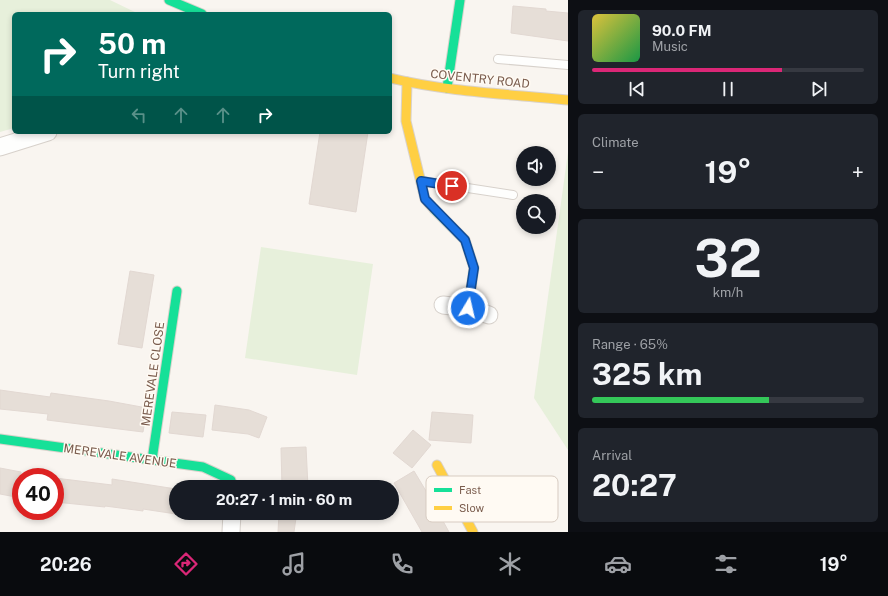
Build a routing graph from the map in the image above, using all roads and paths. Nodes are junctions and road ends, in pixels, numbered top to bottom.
1 (169, 0) edge
2 (460, 0) edge
3 (197, 12) edge
4 (498, 59) dead end
5 (568, 65) edge
6 (392, 78) edge
7 (406, 82) junction
8 (447, 88) junction
9 (568, 100) edge
10 (42, 134) edge
11 (0, 147) edge
12 (421, 181) junction
13 (513, 195) dead end
14 (178, 291) dead end
15 (443, 305) dead end
16 (468, 308) junction
17 (489, 315) dead end
18 (0, 439) edge
19 (152, 460) junction
20 (437, 465) dead end
21 (443, 476) edge
22 (231, 480) edge
23 (232, 520) edge
24 (468, 522) edge
25 (231, 532) edge
26 (474, 532) edge

1 - 3 street
2 - 8 street
4 - 5 lane
6 - 7 street, COVENTRY ROAD
7 - 8 street, COVENTRY ROAD
7 - 12 street
8 - 9 street, COVENTRY ROAD
10 - 11 street
12 - 13 lane
12 - 16 street
14 - 19 street, MEREVALE CLOSE
15 - 16 street
16 - 17 street
18 - 19 street, MEREVALE AVENUE
19 - 22 street, MEREVALE AVENUE
20 - 21 street
23 - 25 street
24 - 26 street

